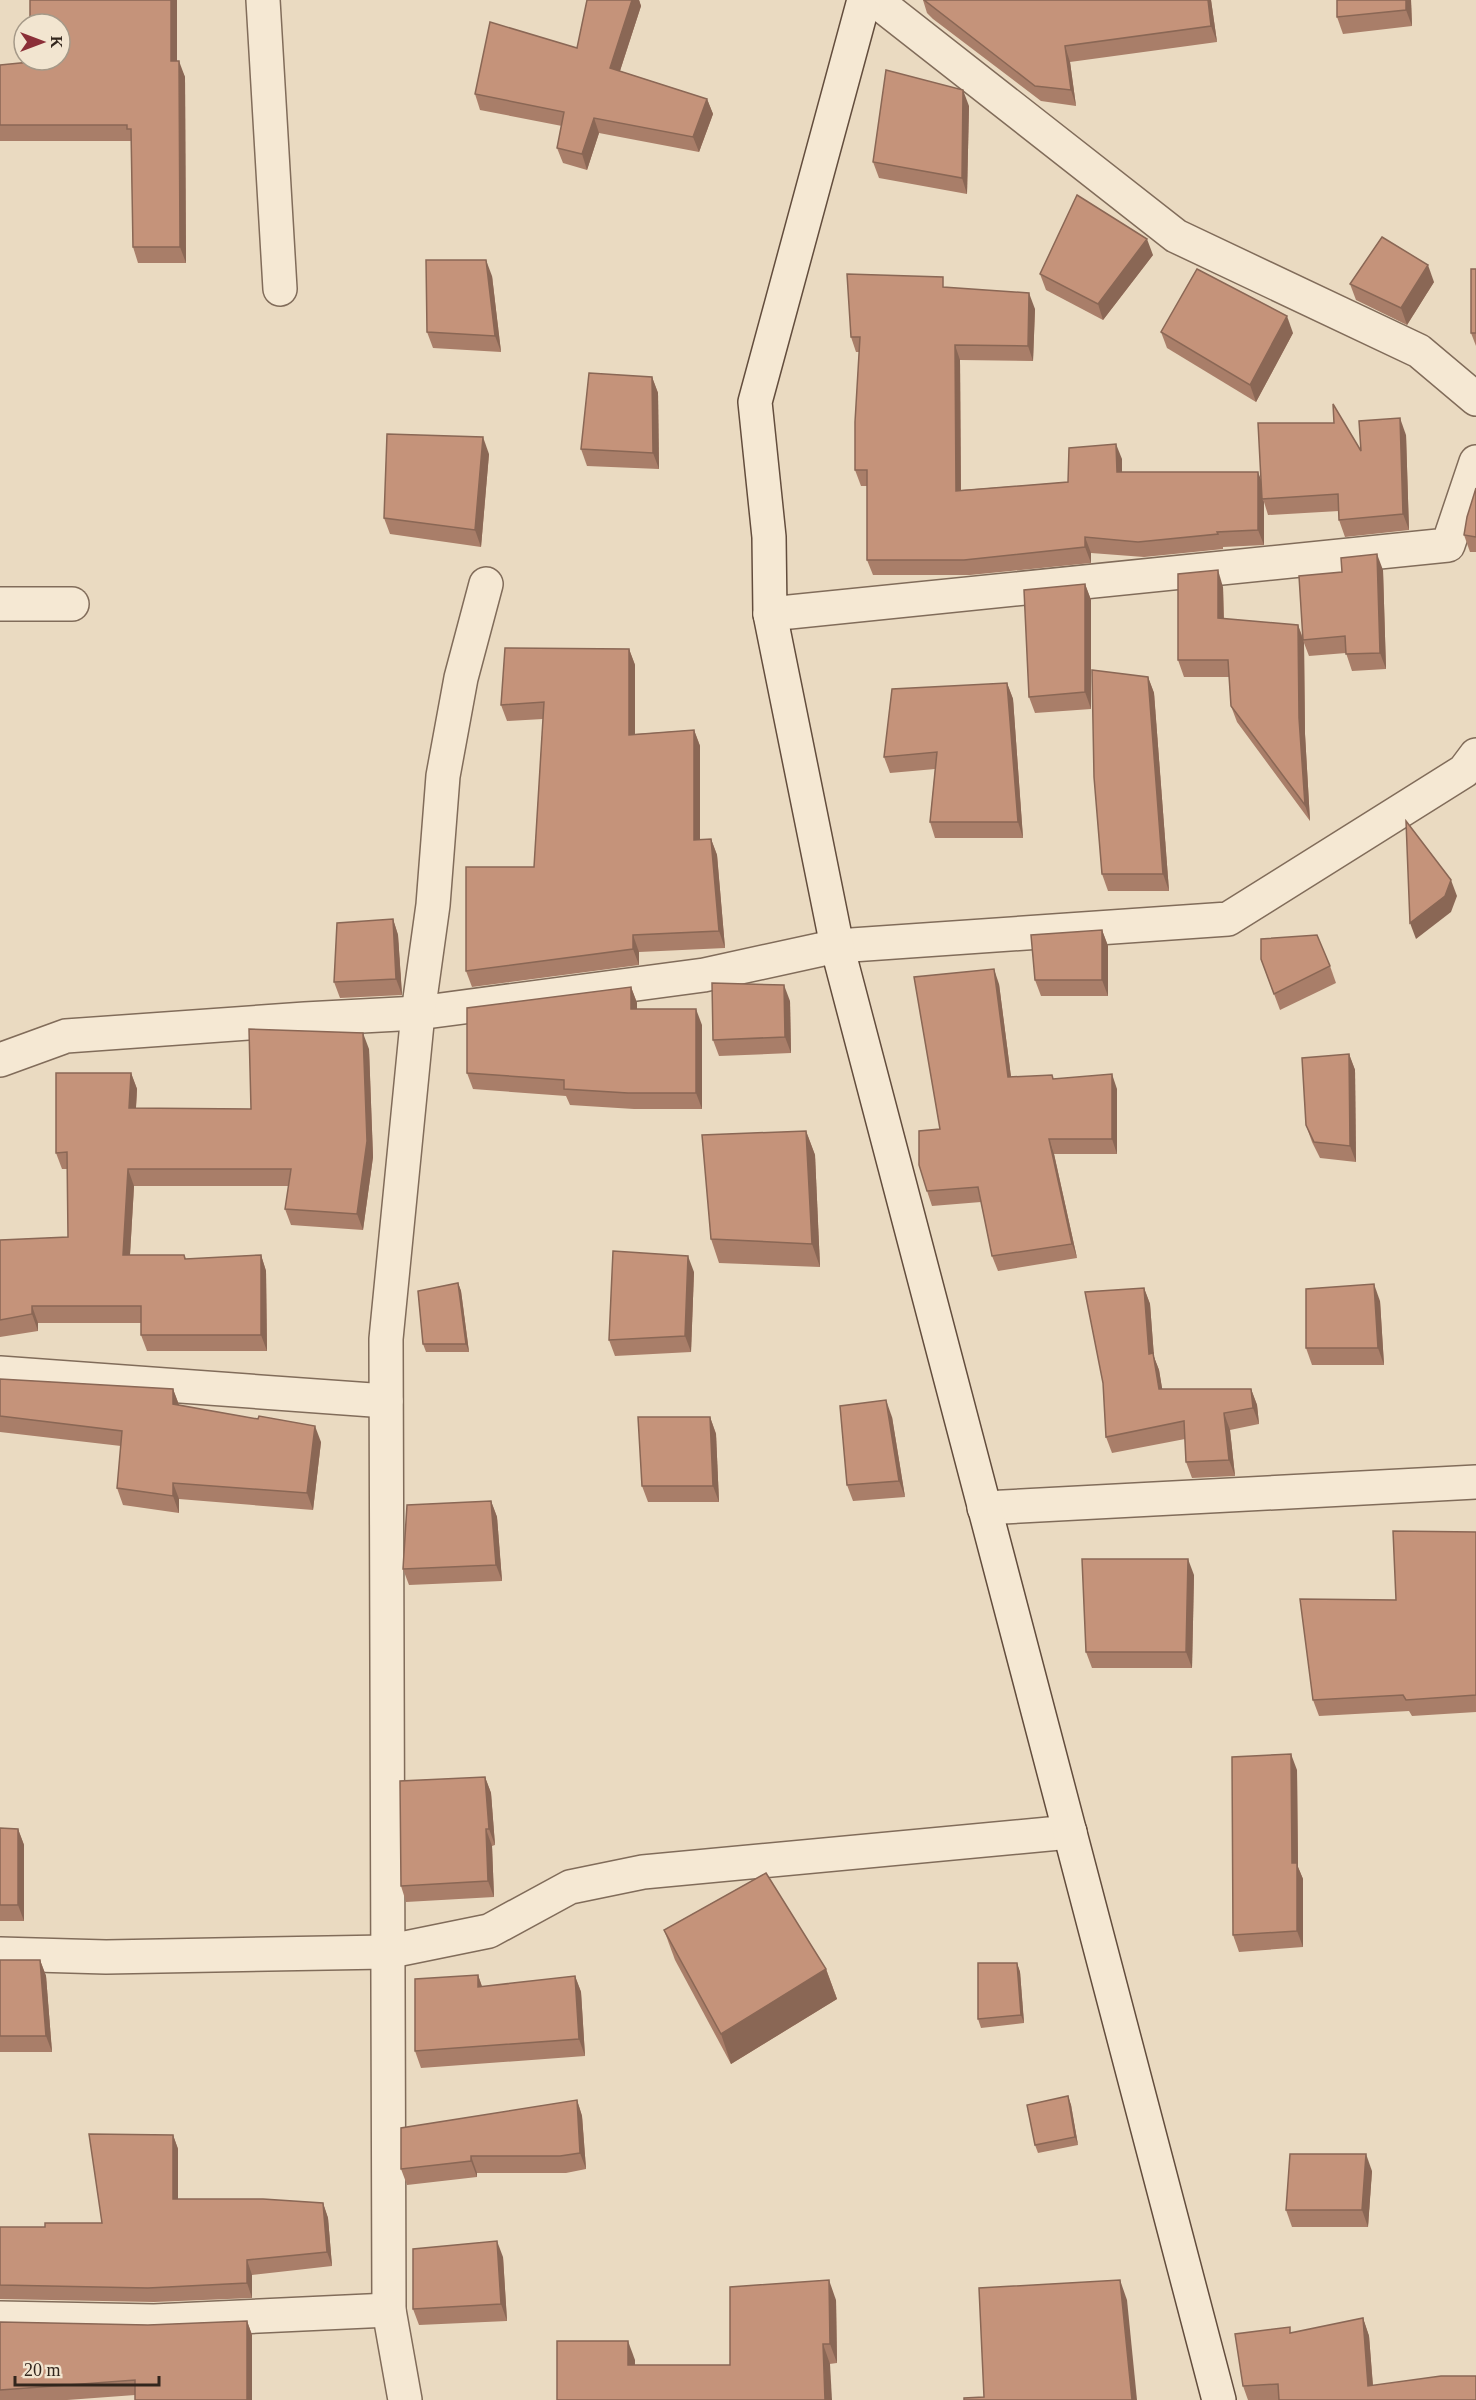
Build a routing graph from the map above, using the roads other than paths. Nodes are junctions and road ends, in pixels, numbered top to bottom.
1 (263, 0) edge
2 (864, 0) edge
3 (875, 0) edge
4 (280, 289) dead end
5 (1476, 399) edge
6 (1476, 462) edge
7 (486, 584) dead end
8 (0, 604) edge
9 (72, 604) dead end
10 (770, 614) junction
11 (1476, 755) edge
12 (837, 946) junction
13 (418, 1013) junction
14 (0, 1060) edge
15 (0, 1373) edge
16 (387, 1401) junction
17 (1476, 1482) edge
18 (984, 1508) junction
19 (1070, 1832) junction
20 (387, 1952) junction
21 (0, 1954) edge
22 (389, 2310) junction
23 (0, 2318) edge
24 (405, 2400) edge
25 (1219, 2400) edge

1 - 4 street
2 - 10 street
3 - 5 street
6 - 10 street
7 - 13 street
8 - 9 street
10 - 12 street
11 - 12 street
12 - 13 street
12 - 18 street
13 - 14 street
13 - 16 street
15 - 16 street
16 - 20 street
17 - 18 street
18 - 19 street
19 - 20 street
19 - 25 street
20 - 21 street
20 - 22 street
22 - 23 street
22 - 24 street

